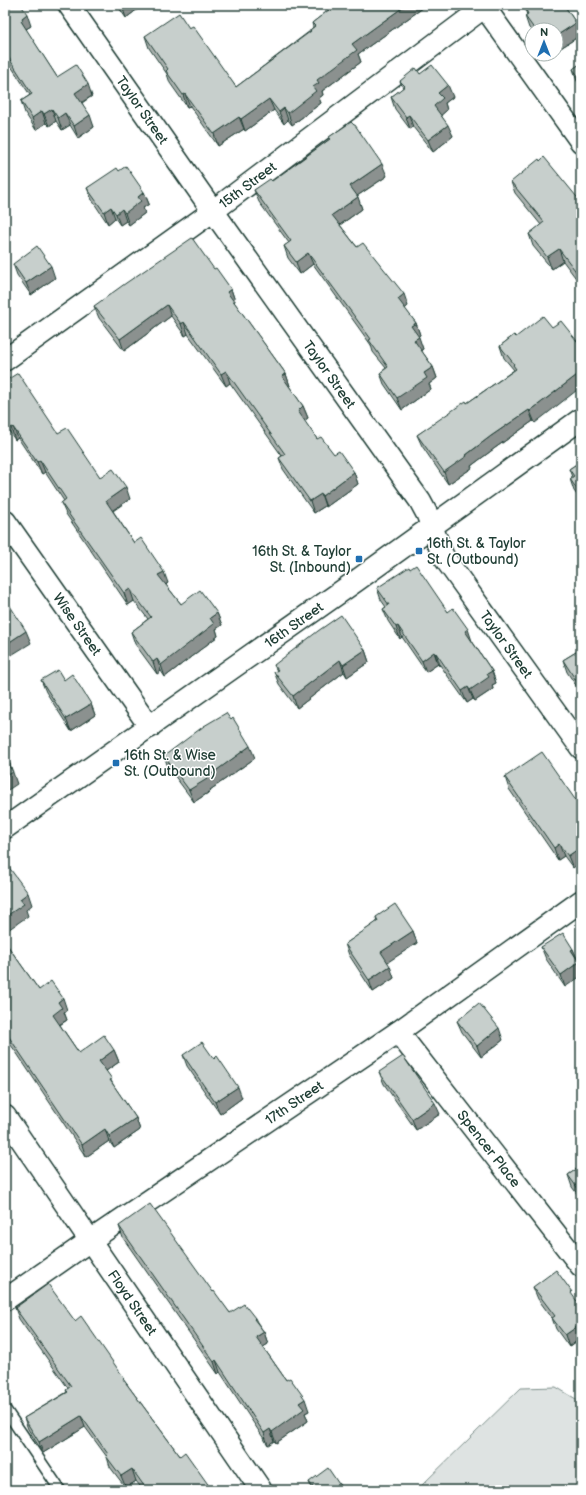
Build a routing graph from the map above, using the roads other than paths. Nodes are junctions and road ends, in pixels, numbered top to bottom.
1 (69, 5) edge
2 (485, 6) edge
3 (581, 142) edge
4 (213, 211) junction
5 (5, 360) edge
6 (581, 419) edge
7 (5, 521) edge
8 (432, 527) junction
9 (150, 727) junction
10 (581, 748) edge
11 (5, 828) edge
12 (581, 901) edge
13 (398, 1032) junction
14 (5, 1116) edge
15 (91, 1240) junction
16 (581, 1266) edge
17 (5, 1300) edge
18 (5, 1409) edge
19 (60, 1490) edge
20 (261, 1490) edge

1 - 4 street, Taylor Street
2 - 3 street
2 - 4 street, 15th Street
4 - 5 street, 15th Street
4 - 8 street, Taylor Street
6 - 8 street, 16th Street
7 - 9 street, Wise Street
8 - 9 street, 16th Street
8 - 10 street, Taylor Street
9 - 11 street, 16th Street
12 - 13 street, 17th Street
13 - 15 street, 17th Street
13 - 16 street, Spencer Place
14 - 15 street, Floyd Street
15 - 17 street, 17th Street
15 - 20 street, Floyd Street
18 - 19 lane

